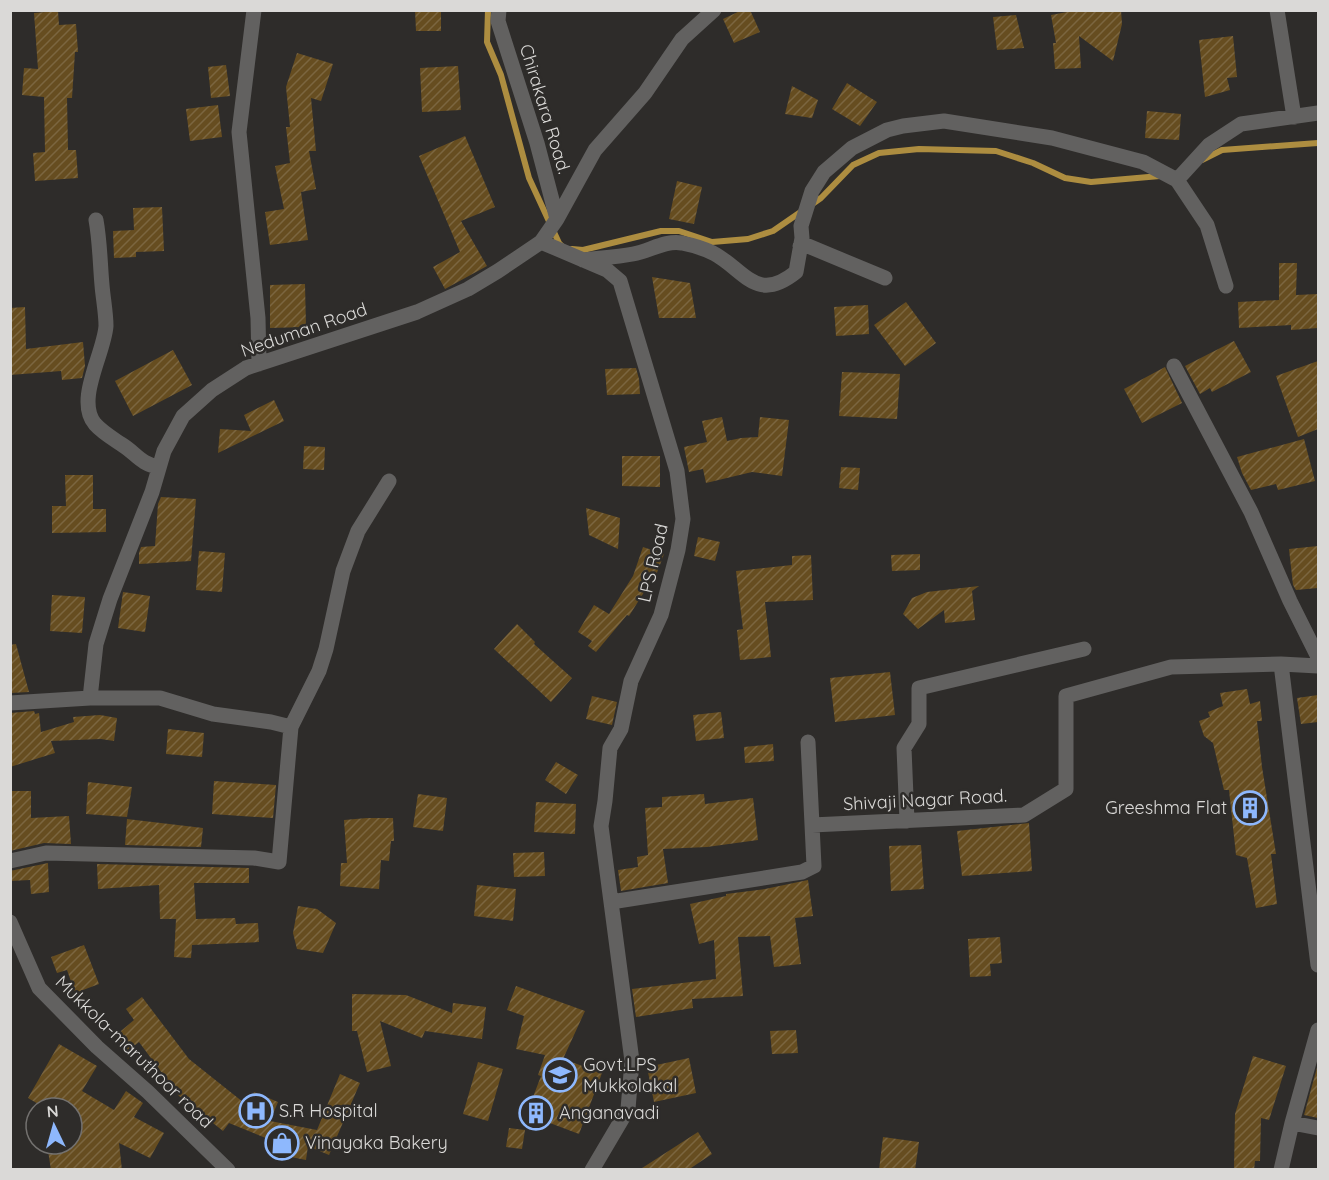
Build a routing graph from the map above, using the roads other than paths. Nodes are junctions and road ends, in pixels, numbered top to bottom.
1 (254, 10) edge
2 (499, 10) edge
3 (714, 10) edge
4 (1277, 10) edge
5 (1318, 113) edge
6 (1294, 117) junction
7 (1177, 180) junction
8 (557, 219) junction
9 (96, 220) dead end
10 (541, 242) junction
11 (800, 246) junction
12 (583, 260) junction
13 (885, 278) dead end
14 (1226, 286) dead end
15 (259, 364) junction
16 (1174, 366) dead end
17 (159, 466) junction
18 (389, 481) dead end
19 (1084, 649) dead end
20 (1318, 657) edge
21 (1281, 664) junction
22 (1318, 666) edge
23 (90, 698) junction
24 (10, 703) edge
25 (291, 727) junction
26 (807, 742) dead end
27 (907, 821) junction
28 (812, 825) junction
29 (10, 861) edge
30 (611, 902) junction
31 (10, 922) edge
32 (1318, 965) edge
33 (1318, 1030) edge
34 (1292, 1123) junction
35 (1318, 1128) edge
36 (228, 1170) edge
37 (592, 1170) edge
38 (1281, 1170) edge

1 - 15 street
2 - 8 street, Chirakara Road.
3 - 8 street
4 - 6 street
5 - 6 street
6 - 7 street
7 - 11 street
7 - 14 street
8 - 10 street
9 - 17 street
10 - 12 street, LPS Road
10 - 15 street, Neduman Road
11 - 12 street
11 - 13 street
12 - 30 street, LPS Road
15 - 17 street, Neduman Road
16 - 20 street
17 - 23 street, Neduman Road
18 - 25 street
19 - 27 street
21 - 22 street
21 - 27 street, Shivaji Nagar Road.
21 - 32 street
23 - 24 street
23 - 25 street
25 - 29 street
26 - 28 street
27 - 28 street, Shivaji Nagar Road.
28 - 30 street
30 - 37 street, LPS Road
31 - 36 street, Mukkola-maruthoor road
33 - 34 street
34 - 35 street
34 - 38 street

